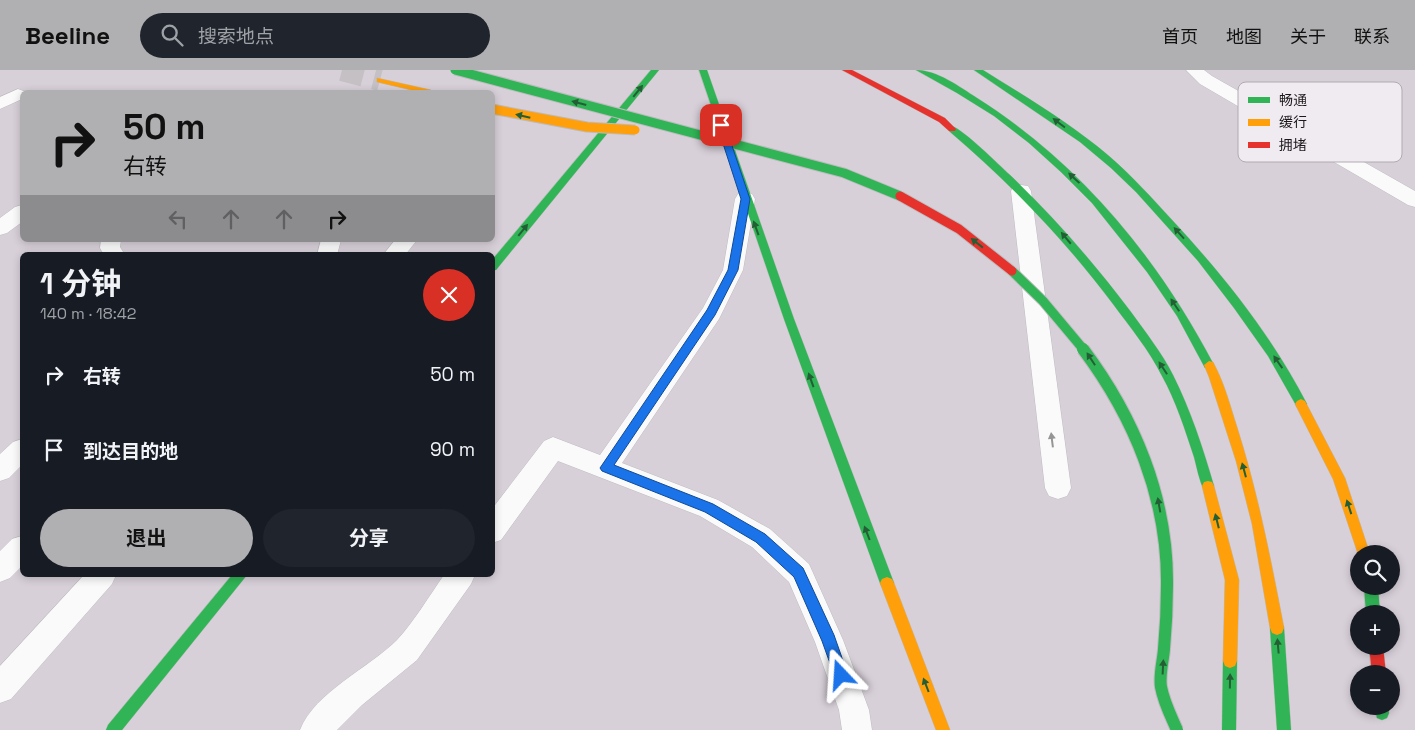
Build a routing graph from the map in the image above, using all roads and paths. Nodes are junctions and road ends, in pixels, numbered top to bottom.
1 (455, 70) edge
2 (654, 70) edge
3 (702, 70) edge
4 (846, 70) edge
5 (920, 70) edge
6 (978, 70) edge
7 (1194, 70) edge
8 (380, 80) tunnel mouth
9 (0, 89) edge
10 (420, 90) edge
11 (1238, 98) edge
12 (0, 104) edge
13 (495, 110) edge
14 (694, 134) junction
15 (1349, 162) edge
16 (1021, 191) junction
17 (746, 199) junction
18 (1415, 200) edge
19 (20, 213) edge
20 (0, 228) edge
21 (405, 242) edge
22 (396, 252) edge
23 (495, 263) edge
24 (20, 452) edge
25 (606, 468) junction
26 (0, 470) edge
27 (1058, 488) dead end
28 (495, 527) edge
29 (1361, 545) edge
30 (20, 550) edge
31 (0, 570) edge
32 (100, 577) edge
33 (238, 577) edge
34 (460, 577) edge
35 (0, 688) edge
36 (1162, 691) junction
37 (1161, 720) dead end
38 (113, 730) edge
39 (315, 730) edge
40 (857, 730) edge
41 (943, 730) edge
42 (1177, 730) edge
43 (1230, 730) edge
44 (1284, 730) edge

14 -> 1 main road, bridge
23 -> 2 main road
3 - 17 main road
4 - 16 main road
44 -> 5 main road
29 -> 6 main road
7 - 11 lane
8 - 10 main road
9 - 12 lane
14 -> 13 main road, bridge
36 -> 14 main road, bridge
15 - 18 lane
27 -> 16 lane
43 -> 16 main road
17 - 25 lane
41 -> 17 main road
19 - 20 lane
21 - 22 lane
24 - 26 lane
25 - 28 lane
25 - 40 lane
30 - 31 lane
32 - 35 lane
33 - 38 main road
34 - 39 lane
36 - 37 main road
36 - 42 main road, bridge

